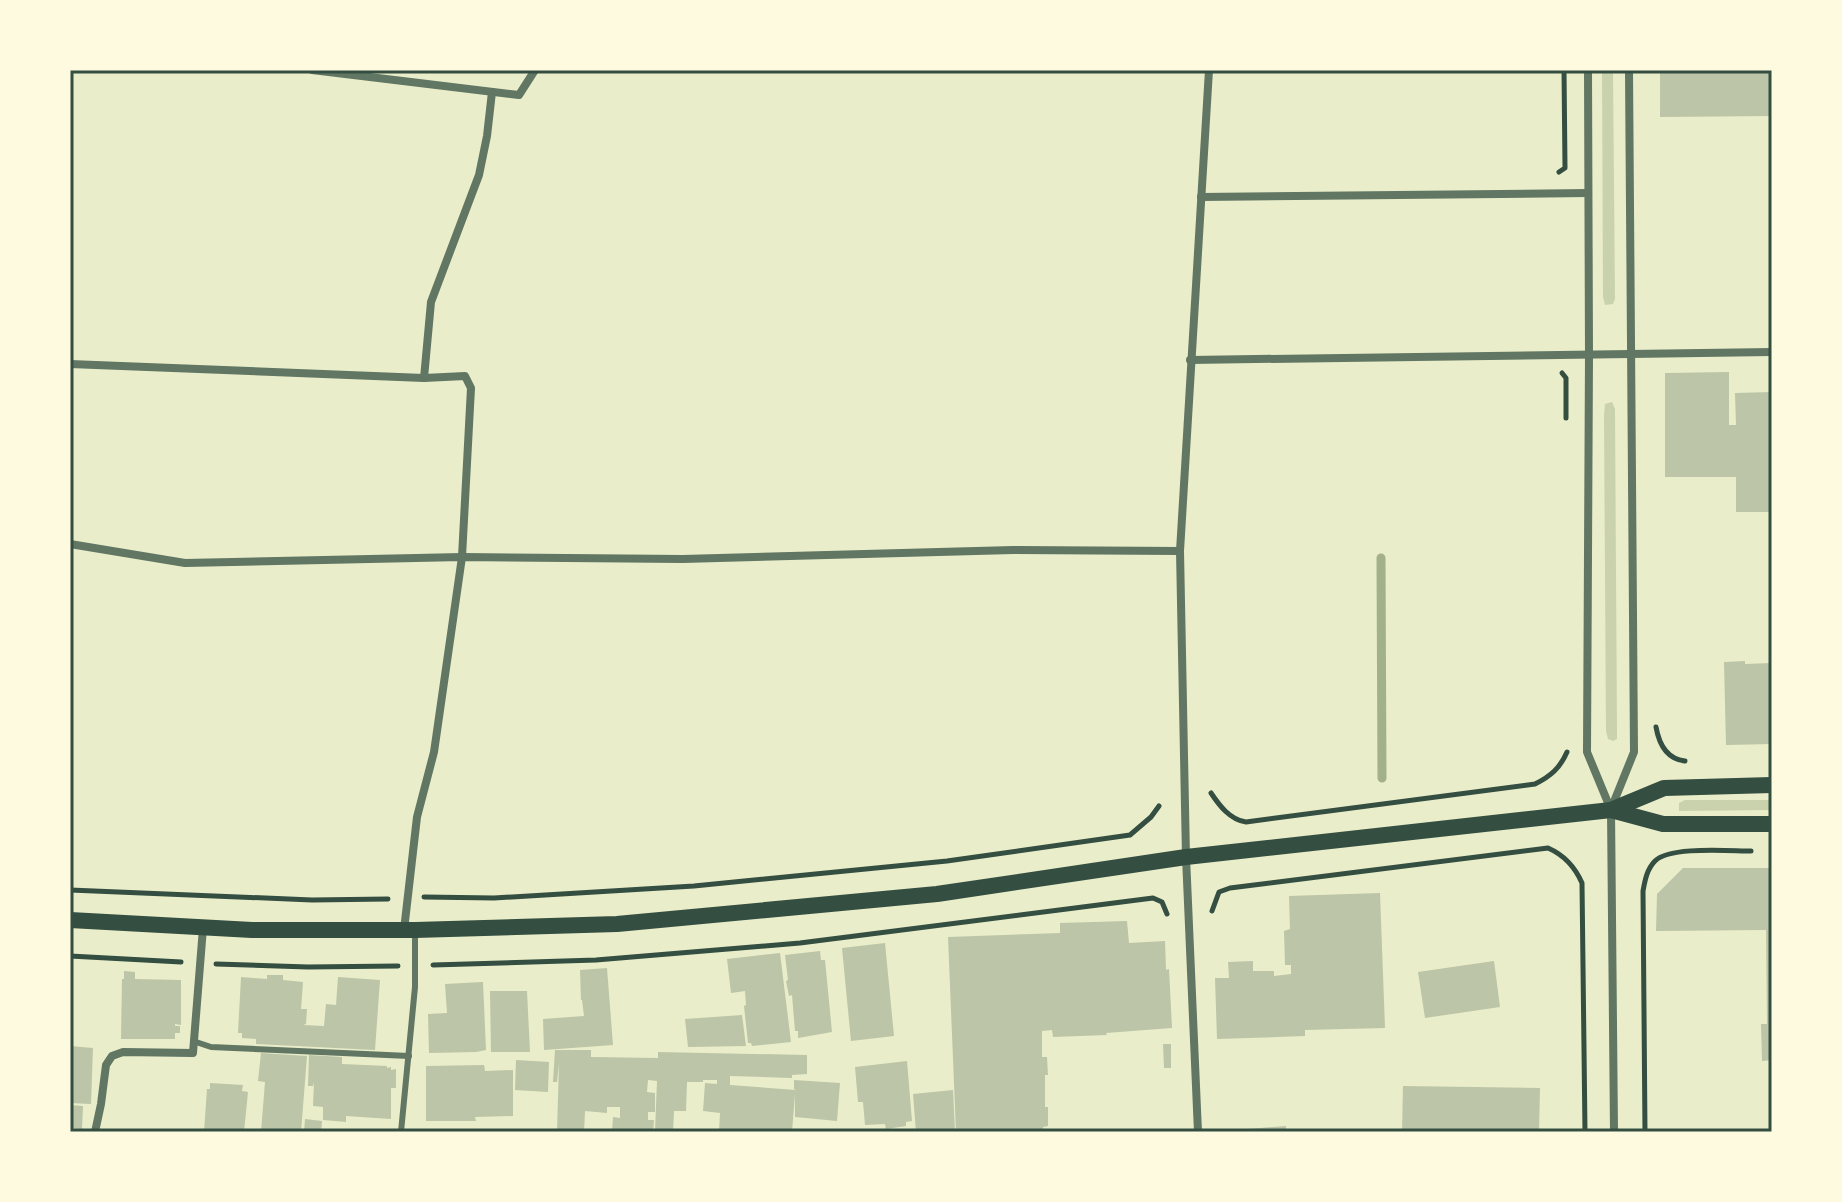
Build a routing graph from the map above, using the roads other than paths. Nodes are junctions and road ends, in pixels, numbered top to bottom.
1 (312, 70) edge
2 (535, 70) edge
3 (1209, 70) edge
4 (1588, 70) edge
5 (1629, 70) edge
6 (492, 92) junction
7 (1588, 193) junction
8 (1201, 197) junction
9 (1772, 352) edge
10 (1589, 355) junction
11 (1630, 355) junction
12 (1190, 360) junction
13 (70, 364) edge
14 (424, 378) junction
15 (70, 544) edge
16 (1180, 551) junction
17 (462, 557) junction
18 (1772, 785) edge
19 (1611, 810) junction
20 (1772, 824) edge
21 (1186, 857) junction
22 (70, 920) edge
23 (203, 928) junction
24 (410, 930) junction
25 (193, 1041) junction
26 (409, 1056) junction
27 (95, 1132) edge
28 (401, 1132) edge
29 (1198, 1132) edge
30 (1614, 1132) edge

1 - 6 street
2 - 6 street
3 - 8 street
4 - 7 street
5 - 11 street
6 - 14 street
7 - 8 street
7 - 10 street
8 - 12 street
9 - 11 street
10 - 11 street
10 - 12 street
10 - 19 street
11 - 19 street
12 - 16 street
13 - 14 street
14 - 17 street
15 - 17 street
16 - 17 street
16 - 21 street
17 - 24 street
18 - 19 main road
19 - 20 main road
19 - 21 main road
19 - 30 street
21 - 24 main road
21 - 29 street
22 - 23 main road
23 - 24 main road
23 - 25 street
24 - 26 lane
25 - 26 lane
25 - 27 street
26 - 28 lane

